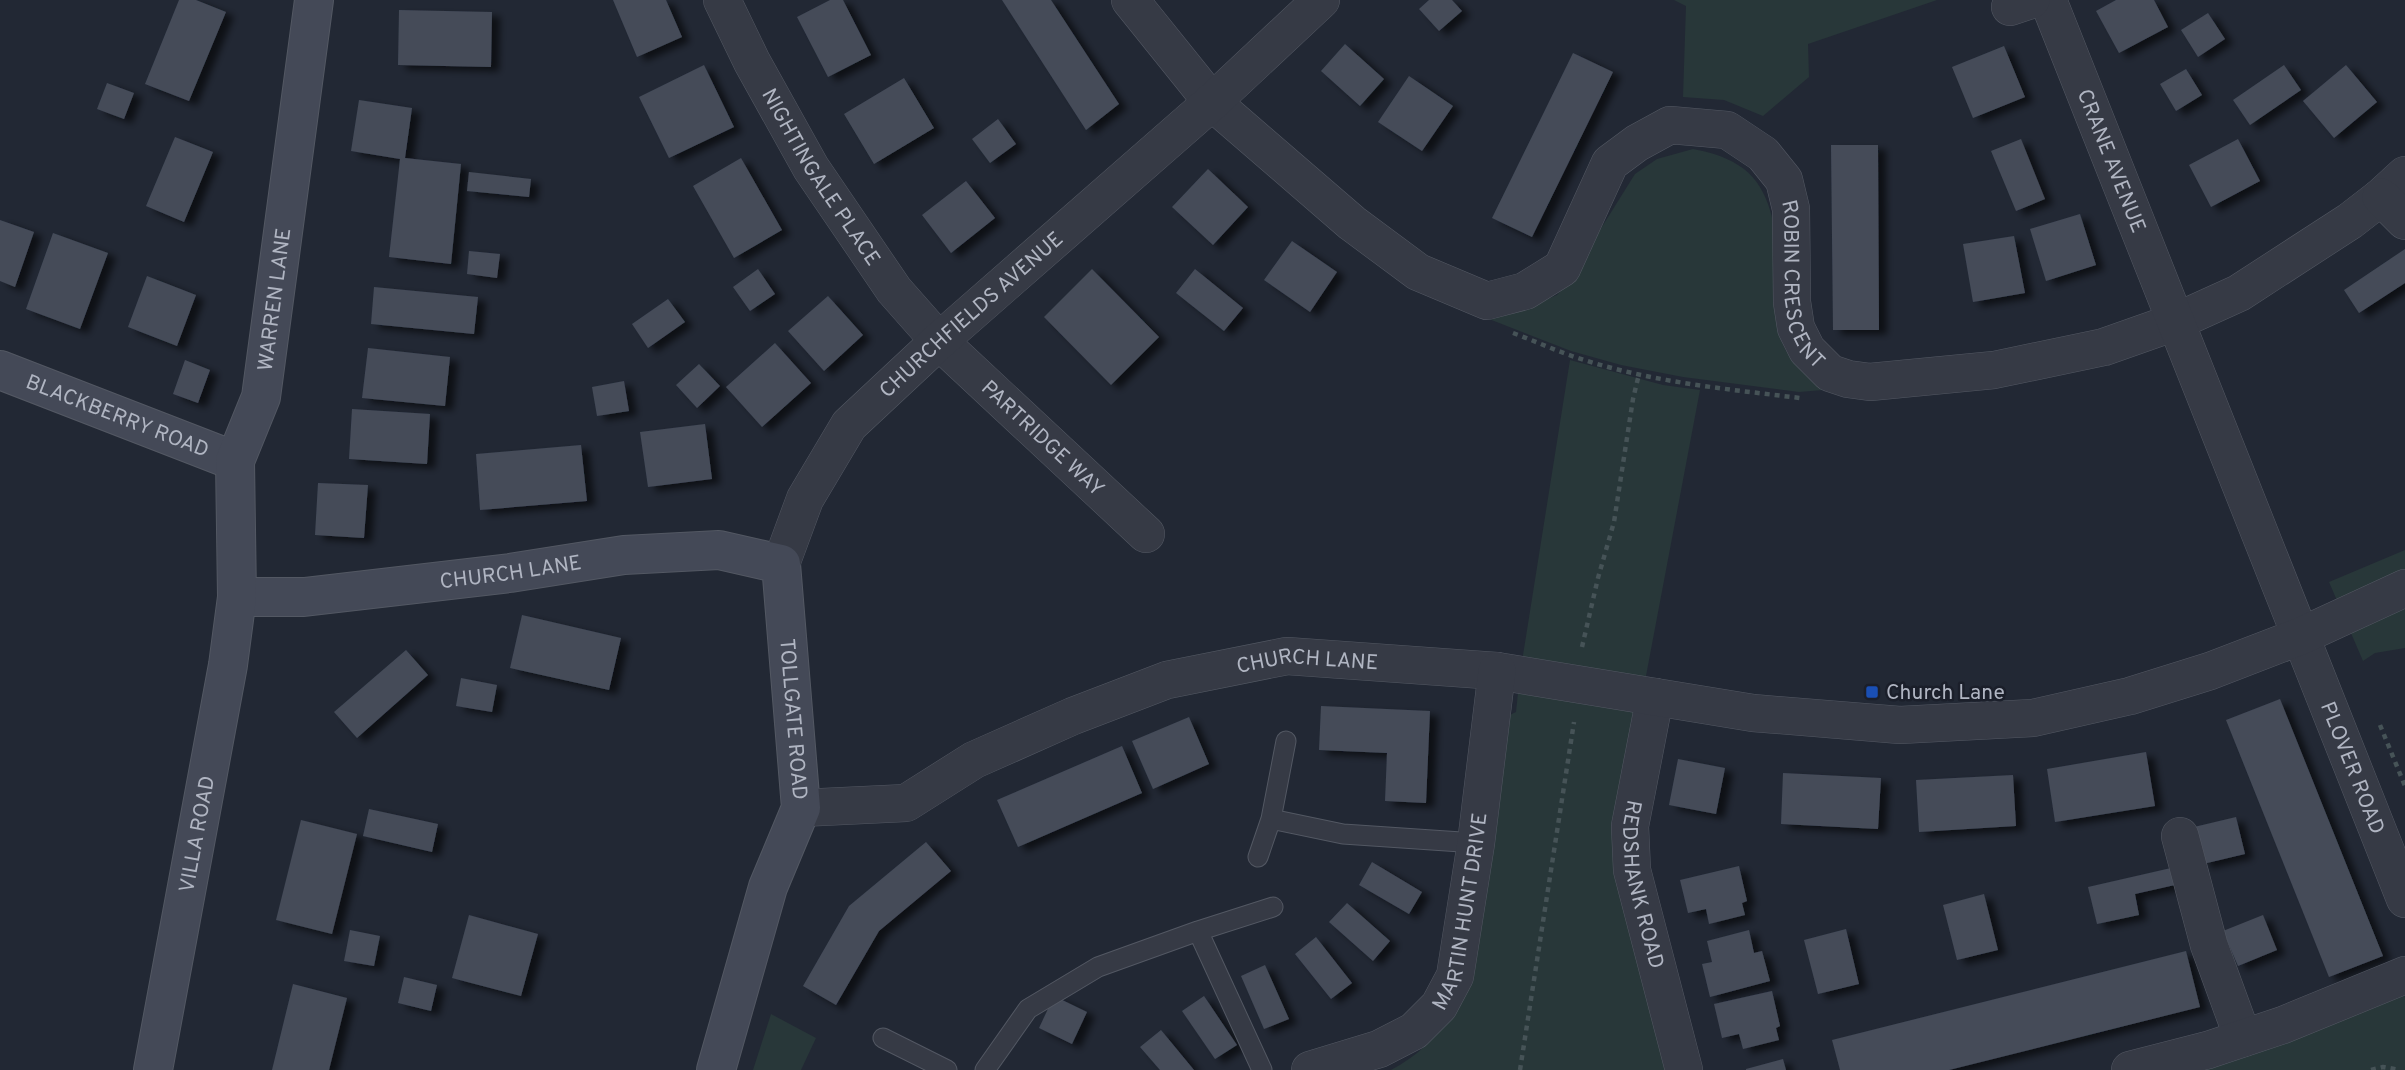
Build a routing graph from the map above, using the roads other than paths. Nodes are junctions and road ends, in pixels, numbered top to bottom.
1 (314, 0) edge
2 (722, 0) edge
3 (1130, 0) edge
4 (1321, 0) edge
5 (2048, 0) edge
6 (1212, 102) junction
7 (2397, 197) edge
8 (2175, 322) junction
9 (939, 341) junction
10 (0, 370) edge
11 (235, 461) junction
12 (1146, 534) dead end
13 (781, 564) junction
14 (2405, 589) edge
15 (237, 597) junction
16 (2301, 636) junction
17 (1497, 671) junction
18 (1655, 698) junction
19 (1286, 741) dead end
20 (801, 808) junction
21 (1271, 818) junction
22 (2180, 836) dead end
23 (1476, 843) junction
24 (1258, 857) dead end
25 (2402, 881) edge
26 (1273, 907) dead end
27 (1198, 931) junction
28 (2405, 975) edge
29 (883, 1038) dead end
30 (2244, 1038) junction
31 (153, 1070) edge
32 (716, 1070) edge
33 (947, 1070) edge
34 (985, 1070) edge
35 (1262, 1070) edge
36 (1310, 1070) edge
37 (1684, 1070) edge
38 (2130, 1070) edge

1 - 11 street, WARREN LANE
2 - 9 street, NIGHTINGALE PLACE
3 - 6 street
4 - 6 street, CHURCHFIELDS AVENUE
5 - 8 street, CRANE AVENUE
6 - 8 street, ROBIN CRESCENT
6 - 9 street, CHURCHFIELDS AVENUE
7 - 8 street, ROBIN CRESCENT
8 - 16 street, CRANE AVENUE
9 - 12 street, PARTRIDGE WAY
9 - 13 street, CHURCHFIELDS AVENUE
10 - 11 street, BLACKBERRY ROAD
11 - 15 street, WARREN LANE
13 - 15 street, CHURCH LANE
13 - 20 street, TOLLGATE ROAD
14 - 16 street, CHURCH LANE
15 - 31 street, VILLA ROAD
16 - 18 street, CHURCH LANE
16 - 25 street, PLOVER ROAD
17 - 18 street, CHURCH LANE
17 - 20 street, CHURCH LANE
17 - 23 street, MARTIN HUNT DRIVE
18 - 37 street, REDSHANK ROAD
19 - 21 lane
20 - 32 street, TOLLGATE ROAD
21 - 23 lane
21 - 24 lane
22 - 30 street
23 - 36 street, MARTIN HUNT DRIVE
26 - 27 lane
27 - 34 lane
27 - 35 lane
28 - 30 street
29 - 33 lane
30 - 38 street

